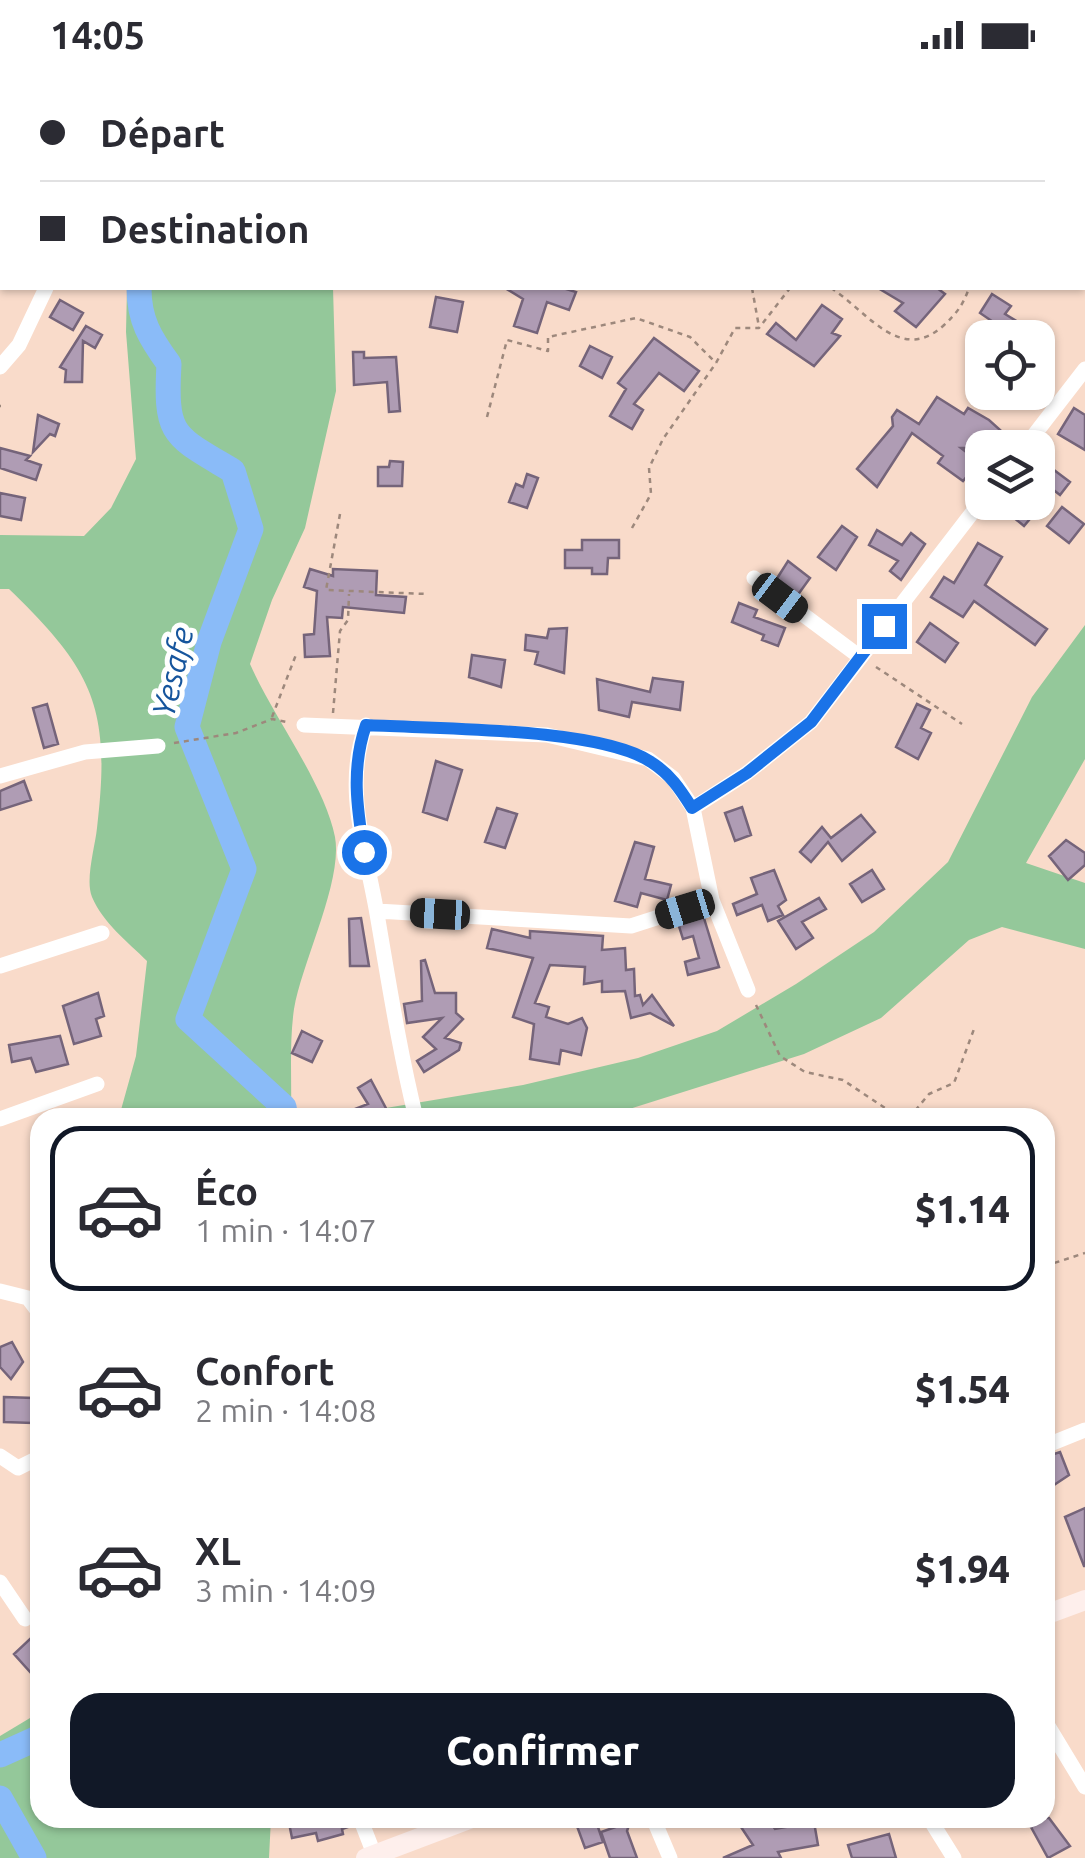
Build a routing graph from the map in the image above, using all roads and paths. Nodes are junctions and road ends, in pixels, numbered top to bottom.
1 (45, 290) edge
2 (752, 290) edge
3 (788, 290) edge
4 (834, 290) edge
5 (968, 290) edge
6 (759, 328) junction
7 (716, 364) junction
8 (0, 367) edge
9 (1085, 369) edge
10 (487, 417) dead end
11 (1038, 430) edge
12 (340, 514) dead end
13 (966, 520) edge
14 (632, 528) dead end
15 (754, 578) dead end
16 (349, 592) junction
17 (427, 594) dead end
18 (296, 652) dead end
19 (860, 657) junction
20 (272, 719) junction
21 (332, 724) junction
22 (962, 724) dead end
23 (304, 725) joint
24 (366, 725) junction
25 (165, 745) joint
26 (0, 776) edge
27 (692, 808) junction
28 (712, 900) junction
29 (377, 911) junction
30 (102, 933) dead end
31 (0, 966) edge
32 (748, 990) joint
33 (974, 1029) dead end
34 (97, 1084) dead end
35 (32, 1108) edge
36 (414, 1108) edge
37 (885, 1108) edge
38 (918, 1108) edge
39 (30, 1109) edge
40 (0, 1120) edge
41 (1085, 1253) edge
42 (1055, 1263) edge
43 (0, 1291) edge
44 (30, 1301) edge
45 (1085, 1430) edge
46 (1055, 1442) edge
47 (0, 1456) edge
48 (30, 1462) edge
49 (0, 1582) edge
50 (1085, 1600) edge
51 (1055, 1612) edge
52 (25, 1619) dead end
53 (1055, 1738) edge
54 (1085, 1788) edge
55 (363, 1828) edge
56 (445, 1828) edge
57 (656, 1828) edge
58 (935, 1828) edge
59 (370, 1856) edge
60 (670, 1858) edge
61 (954, 1858) edge

1 - 8 street
2 - 6 path
3 - 6 path
4 - 5 path
6 - 7 path
7 - 10 path
7 - 14 path
9 - 11 street
12 - 16 path
13 - 19 street
15 - 19 street
16 - 17 path
16 - 21 path
18 - 20 path
19 - 22 path
19 - 27 street
20 - 23 path
20 - 25 path
21 - 23 street
21 - 24 street
24 - 27 street
24 - 29 street
25 - 26 street
27 - 28 street
28 - 29 street
28 - 32 street
29 - 36 street
30 - 31 street
32 - 37 path
33 - 38 path
34 - 35 street
39 - 40 street
41 - 42 path
43 - 44 street
45 - 46 street
47 - 48 street
49 - 52 street
50 - 51 main road
53 - 54 street
55 - 59 street
56 - 59 main road
57 - 60 street
58 - 61 street

